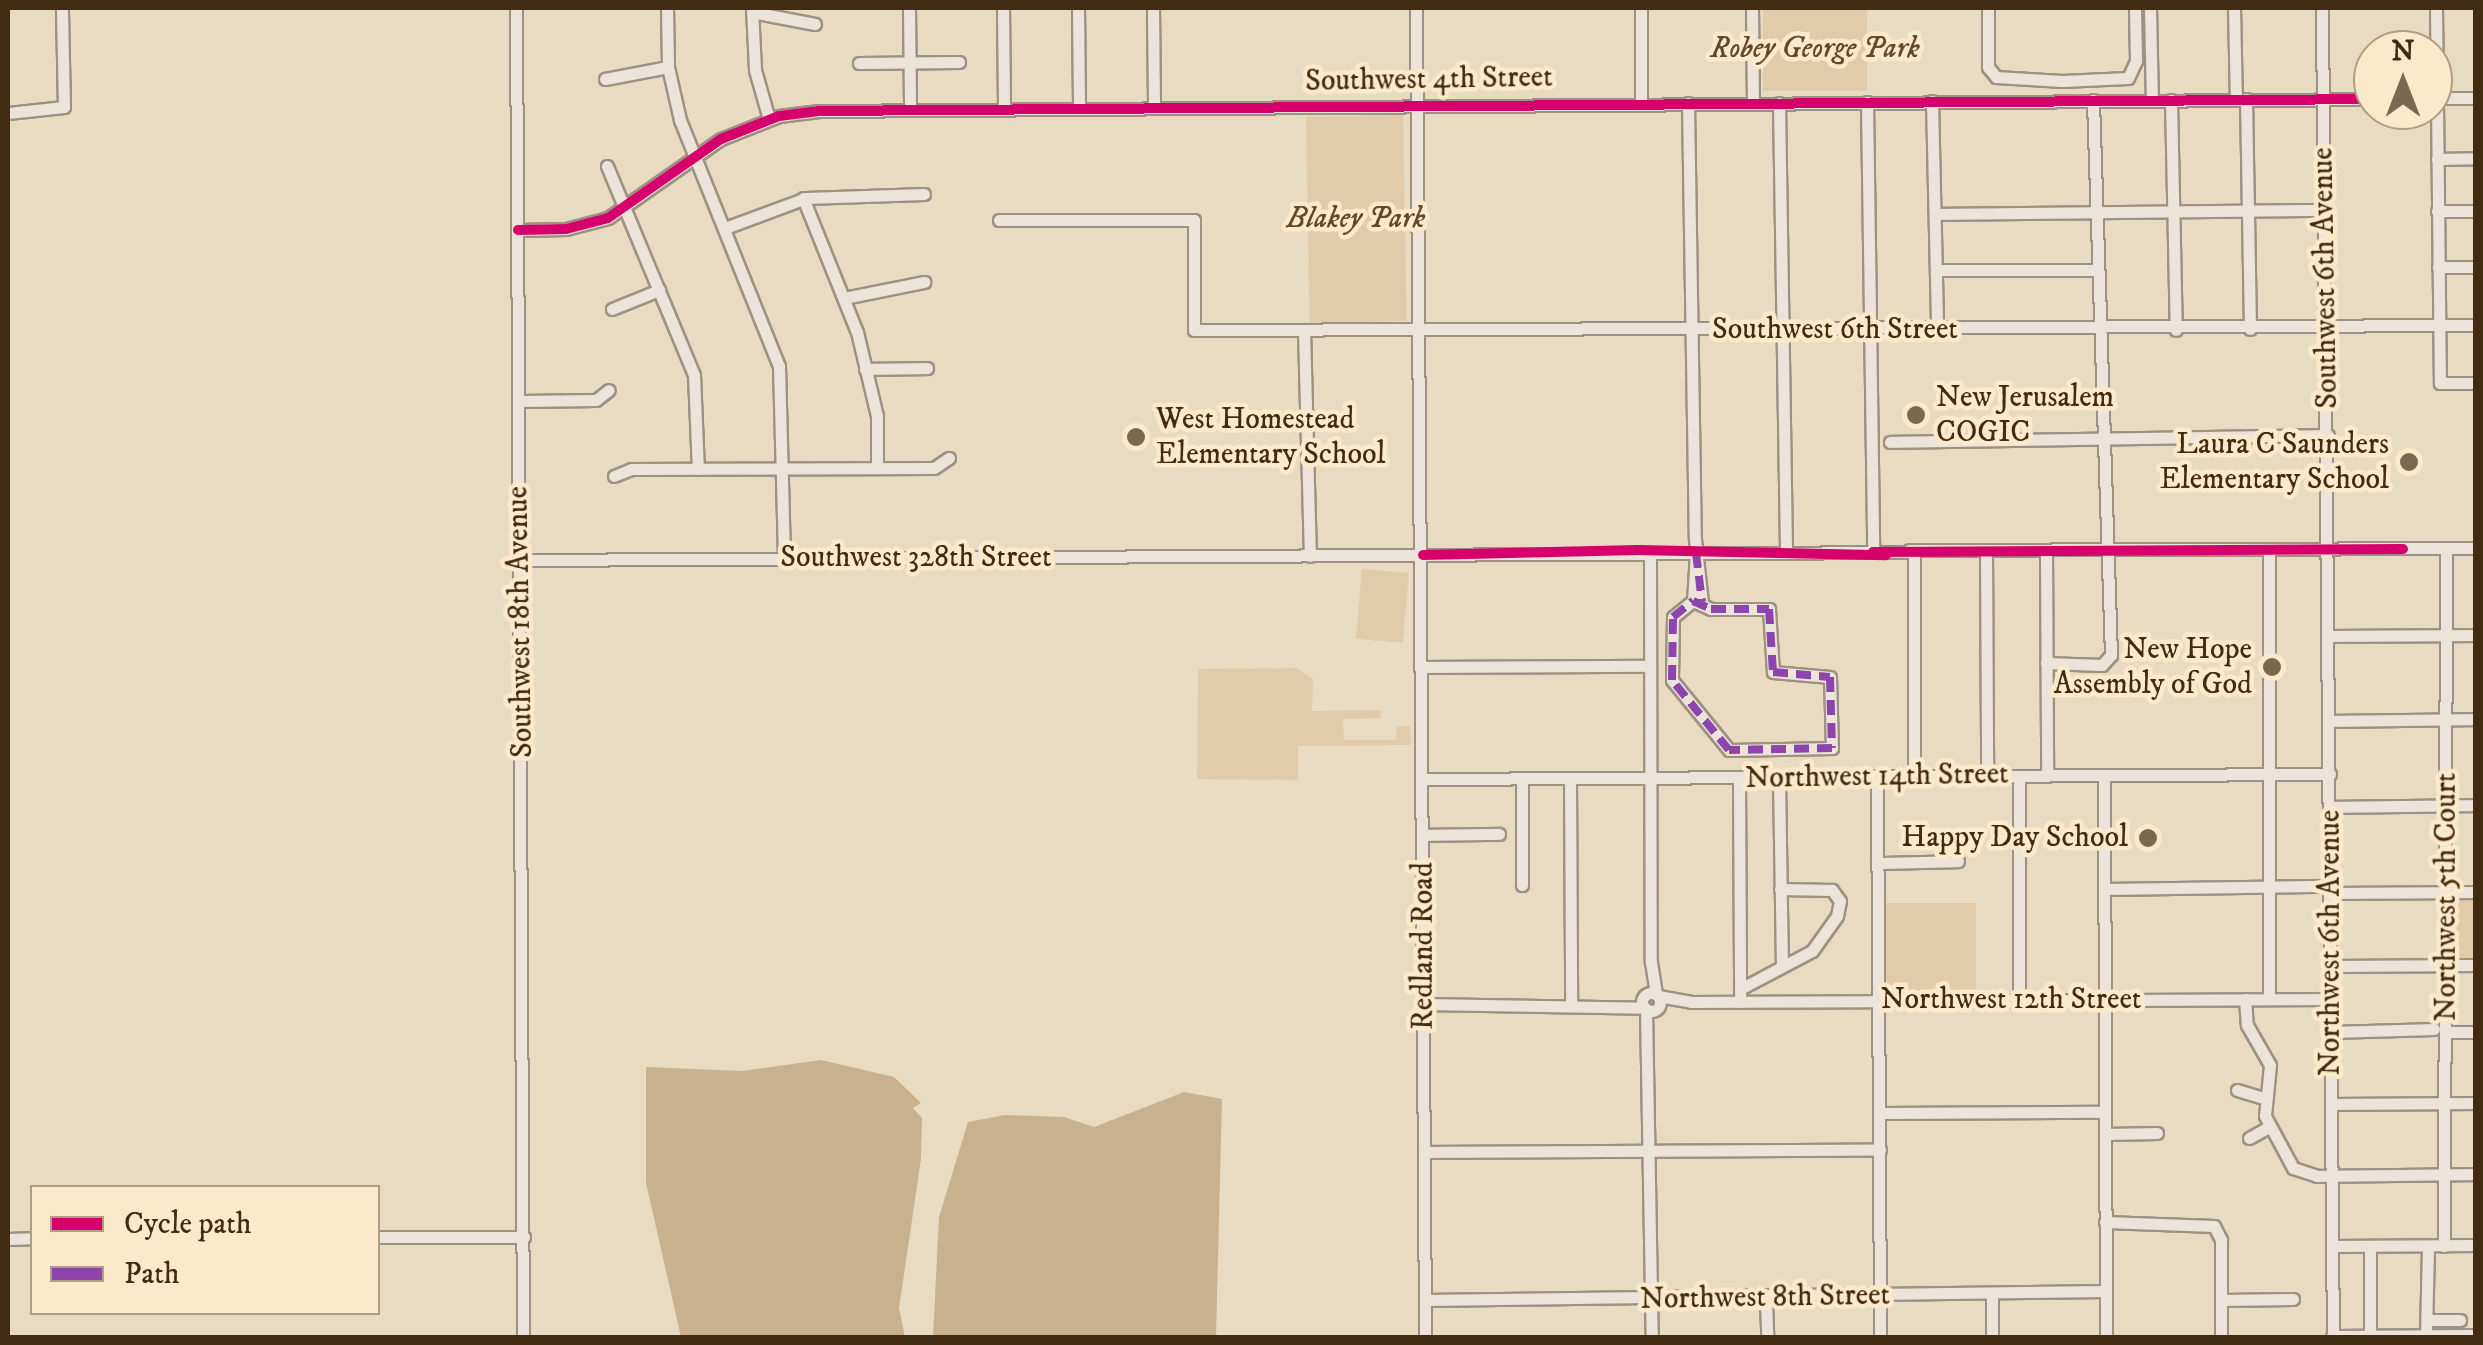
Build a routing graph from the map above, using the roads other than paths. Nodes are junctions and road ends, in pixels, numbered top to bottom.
1 (62, 8) edge
2 (516, 8) edge
3 (667, 8) edge
4 (909, 8) edge
5 (1003, 8) edge
6 (1078, 8) edge
7 (1153, 8) edge
8 (1416, 8) edge
9 (1641, 8) edge
10 (1752, 8) edge
11 (1988, 8) edge
12 (2135, 8) edge
13 (2150, 8) edge
14 (2234, 8) edge
15 (2322, 8) edge
16 (752, 10) edge
17 (814, 24) dead end
18 (959, 62) dead end
19 (859, 63) dead end
20 (910, 63) junction
21 (668, 68) junction
22 (606, 79) dead end
23 (2062, 81) junction
24 (2353, 98) edge
25 (2323, 99) junction
26 (2062, 100) junction
27 (2094, 100) junction
28 (2152, 100) junction
29 (2171, 100) junction
30 (2241, 100) junction
31 (1779, 102) junction
32 (1867, 102) junction
33 (1932, 102) junction
34 (1641, 103) junction
35 (1688, 103) junction
36 (1753, 103) junction
37 (1417, 105) junction
38 (1079, 108) junction
39 (1154, 108) junction
40 (910, 109) junction
41 (1004, 109) junction
42 (8, 113) edge
43 (768, 119) junction
44 (2436, 130) edge
45 (694, 156) junction
46 (2476, 158) edge
47 (2437, 159) junction
48 (608, 166) dead end
49 (924, 194) dead end
50 (803, 198) junction
51 (626, 209) junction
52 (2326, 210) junction
53 (2437, 211) junction
54 (2476, 211) edge
55 (2094, 212) junction
56 (2249, 212) junction
57 (2174, 213) junction
58 (1935, 214) junction
59 (999, 220) dead end
60 (724, 228) junction
61 (518, 230) junction
62 (2438, 268) junction
63 (2476, 268) edge
64 (1936, 270) junction
65 (2095, 270) junction
66 (924, 282) dead end
67 (659, 290) junction
68 (844, 298) junction
69 (612, 309) dead end
70 (2440, 324) junction
71 (2476, 324) edge
72 (2327, 326) junction
73 (1420, 328) junction
74 (1692, 329) junction
75 (1304, 330) junction
76 (1782, 330) junction
77 (1871, 330) junction
78 (1937, 330) junction
79 (2099, 330) junction
80 (2176, 330) junction
81 (2250, 330) junction
82 (927, 368) dead end
83 (865, 369) junction
84 (2476, 383) edge
85 (610, 390) dead end
86 (520, 401) junction
87 (2328, 435) junction
88 (2102, 438) junction
89 (1890, 442) dead end
90 (949, 458) dead end
91 (784, 468) junction
92 (878, 468) junction
93 (698, 469) junction
94 (614, 476) dead end
95 (2446, 548) junction
96 (2476, 548) edge
97 (2270, 549) junction
98 (2330, 549) junction
99 (2105, 550) junction
100 (2046, 551) junction
101 (1786, 552) junction
102 (1874, 552) junction
103 (1914, 552) junction
104 (1986, 552) junction
105 (1650, 553) junction
106 (1696, 553) junction
107 (1423, 555) junction
108 (1310, 556) junction
109 (784, 558) junction
110 (521, 560) junction
111 (1697, 601) junction
112 (2447, 635) junction
113 (2476, 635) edge
114 (2330, 636) junction
115 (2046, 663) junction
116 (1650, 666) junction
117 (1423, 667) junction
118 (2330, 720) junction
119 (2447, 720) junction
120 (2476, 720) edge
121 (2270, 774) junction
122 (2330, 774) junction
123 (2104, 775) junction
124 (1987, 776) junction
125 (2019, 776) junction
126 (2047, 776) junction
127 (1914, 777) junction
128 (1650, 778) junction
129 (1779, 778) junction
130 (1877, 778) junction
131 (1423, 779) junction
132 (1522, 779) junction
133 (1570, 779) junction
134 (1738, 779) junction
135 (2448, 805) junction
136 (2476, 805) edge
137 (2330, 807) junction
138 (1499, 834) dead end
139 (1423, 835) junction
140 (1958, 861) dead end
141 (1877, 863) junction
142 (1522, 885) dead end
143 (2269, 887) junction
144 (2104, 888) junction
145 (1780, 889) junction
146 (2331, 890) junction
147 (2448, 892) junction
148 (2476, 892) edge
149 (1782, 964) junction
150 (2448, 965) junction
151 (2476, 965) edge
152 (2331, 966) junction
153 (1740, 996) junction
154 (2245, 999) junction
155 (2269, 999) junction
156 (2331, 999) junction
157 (2020, 1000) junction
158 (2104, 1000) junction
159 (1879, 1001) junction
160 (1651, 1002) junction
161 (1572, 1003) junction
162 (1424, 1004) junction
163 (2440, 1031) junction
164 (2331, 1032) junction
165 (2476, 1032) edge
166 (2237, 1090) dead end
167 (2267, 1099) junction
168 (2444, 1103) junction
169 (2476, 1103) edge
170 (2332, 1104) junction
171 (2104, 1112) junction
172 (1881, 1113) junction
173 (2269, 1126) junction
174 (2157, 1132) dead end
175 (2104, 1134) junction
176 (2249, 1138) dead end
177 (1880, 1150) junction
178 (1652, 1151) junction
179 (1424, 1152) junction
180 (2444, 1174) junction
181 (2476, 1174) edge
182 (2332, 1176) junction
183 (2105, 1222) junction
184 (380, 1237) edge
185 (524, 1237) junction
186 (2332, 1246) junction
187 (2370, 1246) junction
188 (2428, 1246) junction
189 (2444, 1246) junction
190 (2476, 1246) edge
191 (2106, 1291) junction
192 (1992, 1293) junction
193 (1880, 1296) junction
194 (2292, 1299) dead end
195 (1425, 1300) junction
196 (1652, 1300) junction
197 (1766, 1300) junction
198 (2220, 1300) junction
199 (2427, 1320) junction
200 (2460, 1320) dead end
201 (2426, 1335) edge
202 (2476, 1335) edge
203 (2370, 1336) edge
204 (2332, 1337) edge
205 (523, 1338) edge
206 (1425, 1338) edge
207 (1652, 1338) edge
208 (1766, 1338) edge
209 (1880, 1338) edge
210 (1992, 1338) edge
211 (2106, 1338) edge
212 (2220, 1338) edge

1 - 42 street
2 - 61 street, Southwest 18th Avenue
3 - 21 street
4 - 20 street
5 - 41 street
6 - 38 street
7 - 39 street
8 - 37 street, Redland Road
9 - 34 street
10 - 36 street
11 - 23 street
12 - 23 street
13 - 28 street
14 - 30 street
15 - 25 street, Southwest 6th Avenue
16 - 17 street
16 - 43 street
18 - 20 street
19 - 20 street
20 - 40 street
21 - 22 street
21 - 45 street
23 - 26 street
24 - 25 street, Southwest 4th Street
25 - 30 street, Southwest 4th Street
25 - 52 street, Southwest 6th Avenue
26 - 27 street, Southwest 4th Street
26 - 33 street, Southwest 4th Street
27 - 28 street, Southwest 4th Street
27 - 55 street
28 - 29 street, Southwest 4th Street
29 - 30 street, Southwest 4th Street
29 - 57 street
30 - 56 street
31 - 32 street, Southwest 4th Street
31 - 36 street, Southwest 4th Street
31 - 76 street
32 - 33 street, Southwest 4th Street
32 - 77 street
33 - 58 street
34 - 35 street, Southwest 4th Street
34 - 37 street, Southwest 4th Street
35 - 36 street, Southwest 4th Street
35 - 74 street
37 - 39 street, Southwest 4th Street
37 - 73 street, Redland Road
38 - 39 street, Southwest 4th Street
38 - 41 street, Southwest 4th Street
40 - 41 street, Southwest 4th Street
40 - 43 street, Southwest 4th Street
43 - 45 street, Southwest 4th Street
44 - 47 street
45 - 51 street, Southwest 4th Street
45 - 60 street
46 - 47 street
47 - 53 street
48 - 51 street
49 - 50 street
50 - 60 street
50 - 68 street
51 - 61 street, Southwest 4th Street
51 - 67 street
52 - 56 street
52 - 72 street, Southwest 6th Avenue
53 - 54 street
53 - 62 street
55 - 57 street
55 - 58 street
55 - 65 street
56 - 57 street
56 - 81 street
57 - 80 street
58 - 64 street
59 - 75 street, Southwest 6th Street
60 - 91 street
61 - 86 street, Southwest 18th Avenue
62 - 63 street
62 - 70 street
64 - 65 street
64 - 78 street
65 - 79 street
66 - 68 street
67 - 69 street
67 - 93 street
68 - 83 street
70 - 71 street, Southwest 6th Street
70 - 72 street, Southwest 6th Street
70 - 84 street
72 - 81 street, Southwest 6th Street
72 - 87 street, Southwest 6th Avenue
73 - 74 street, Southwest 6th Street
73 - 75 street, Southwest 6th Street
73 - 107 street, Redland Road
74 - 76 street, Southwest 6th Street
74 - 106 street
75 - 108 street
76 - 77 street, Southwest 6th Street
76 - 101 street
77 - 78 street, Southwest 6th Street
77 - 102 street
78 - 79 street, Southwest 6th Street
79 - 80 street, Southwest 6th Street
79 - 88 street
80 - 81 street, Southwest 6th Street
82 - 83 street
83 - 92 street
85 - 86 street
86 - 110 street, Southwest 18th Avenue
87 - 88 street
87 - 98 street, Southwest 6th Avenue
88 - 89 street
88 - 99 street
90 - 92 street
91 - 92 street
91 - 93 street
91 - 109 street
93 - 94 street
95 - 96 street, Southwest 328th Street
95 - 98 street, Southwest 328th Street
95 - 112 street, Northwest 5th Court
97 - 98 street, Southwest 328th Street
97 - 99 street, Southwest 328th Street
97 - 121 street
98 - 114 street, Northwest 6th Avenue
99 - 100 street, Southwest 328th Street
99 - 115 street
100 - 104 street, Southwest 328th Street
100 - 115 street
101 - 102 street, Southwest 328th Street
101 - 106 street, Southwest 328th Street
102 - 103 street, Southwest 328th Street
103 - 104 street, Southwest 328th Street
103 - 127 street
104 - 124 street
105 - 106 street, Southwest 328th Street
105 - 107 street, Southwest 328th Street
105 - 116 street
106 - 111 street
107 - 108 street, Southwest 328th Street
107 - 117 street, Redland Road
108 - 109 street, Southwest 328th Street
109 - 110 street, Southwest 328th Street
110 - 185 street, Southwest 18th Avenue
111 - 111 street
112 - 113 street
112 - 114 street
112 - 119 street, Northwest 5th Court
114 - 118 street, Northwest 6th Avenue
115 - 126 street
116 - 117 street
116 - 128 street
117 - 131 street, Redland Road
118 - 119 street
118 - 122 street, Northwest 6th Avenue
119 - 120 street
119 - 135 street, Northwest 5th Court
121 - 122 street, Northwest 14th Street
121 - 123 street, Northwest 14th Street
121 - 143 street
122 - 137 street, Northwest 6th Avenue
123 - 126 street, Northwest 14th Street
123 - 144 street
124 - 125 street, Northwest 14th Street
124 - 127 street, Northwest 14th Street
125 - 126 street, Northwest 14th Street
125 - 157 street
127 - 130 street, Northwest 14th Street
128 - 133 street, Northwest 14th Street
128 - 134 street, Northwest 14th Street
128 - 160 street
129 - 130 street, Northwest 14th Street
129 - 134 street, Northwest 14th Street
129 - 145 street
130 - 141 street
131 - 132 street, Northwest 14th Street
131 - 139 street, Redland Road
132 - 133 street, Northwest 14th Street
132 - 142 street
133 - 161 street
134 - 153 street
135 - 136 street
135 - 137 street
135 - 147 street, Northwest 5th Court
137 - 146 street, Northwest 6th Avenue
138 - 139 street
139 - 162 street, Redland Road
140 - 141 street
141 - 159 street
143 - 144 street
143 - 146 street
143 - 155 street
144 - 158 street
145 - 149 street
145 - 149 street
146 - 147 street
146 - 152 street, Northwest 6th Avenue
147 - 148 street
147 - 150 street, Northwest 5th Court
149 - 153 street
150 - 151 street
150 - 152 street
150 - 163 street, Northwest 5th Court
152 - 156 street, Northwest 6th Avenue
153 - 159 street, Northwest 12th Street
153 - 160 street, Northwest 12th Street
154 - 155 street, Northwest 12th Street
154 - 158 street, Northwest 12th Street
154 - 167 street
155 - 156 street, Northwest 12th Street
156 - 164 street, Northwest 6th Avenue
157 - 158 street, Northwest 12th Street
157 - 159 street, Northwest 12th Street
158 - 171 street
159 - 172 street
160 - 161 street, Northwest 12th Street
160 - 178 street
161 - 162 street, Northwest 12th Street
162 - 179 street, Redland Road
163 - 164 street
163 - 165 street
163 - 168 street, Northwest 5th Court
164 - 170 street, Northwest 6th Avenue
166 - 167 street
167 - 173 street
168 - 169 street
168 - 170 street
168 - 180 street, Northwest 5th Court
170 - 182 street, Northwest 6th Avenue
171 - 172 street
171 - 175 street
172 - 177 street
173 - 176 street
173 - 182 street
174 - 175 street
175 - 183 street
177 - 178 street
177 - 193 street
178 - 179 street
178 - 196 street
179 - 195 street, Redland Road
180 - 181 street
180 - 182 street
180 - 189 street, Northwest 5th Court
182 - 186 street, Northwest 6th Avenue
183 - 191 street
183 - 198 street
184 - 185 street
185 - 205 street, Southwest 18th Avenue
186 - 187 street
186 - 204 street, Northwest 6th Avenue
187 - 188 street
187 - 203 street
188 - 189 street
188 - 199 street
189 - 190 street
191 - 192 street, Northwest 8th Street
191 - 211 street
192 - 193 street, Northwest 8th Street
192 - 210 street
193 - 197 street, Northwest 8th Street
193 - 209 street
194 - 198 street
195 - 196 street, Northwest 8th Street
195 - 206 street, Redland Road
196 - 197 street, Northwest 8th Street
196 - 207 street
197 - 208 street
198 - 212 street
199 - 200 street
199 - 201 street
201 - 202 street
201 - 203 street
203 - 204 street

